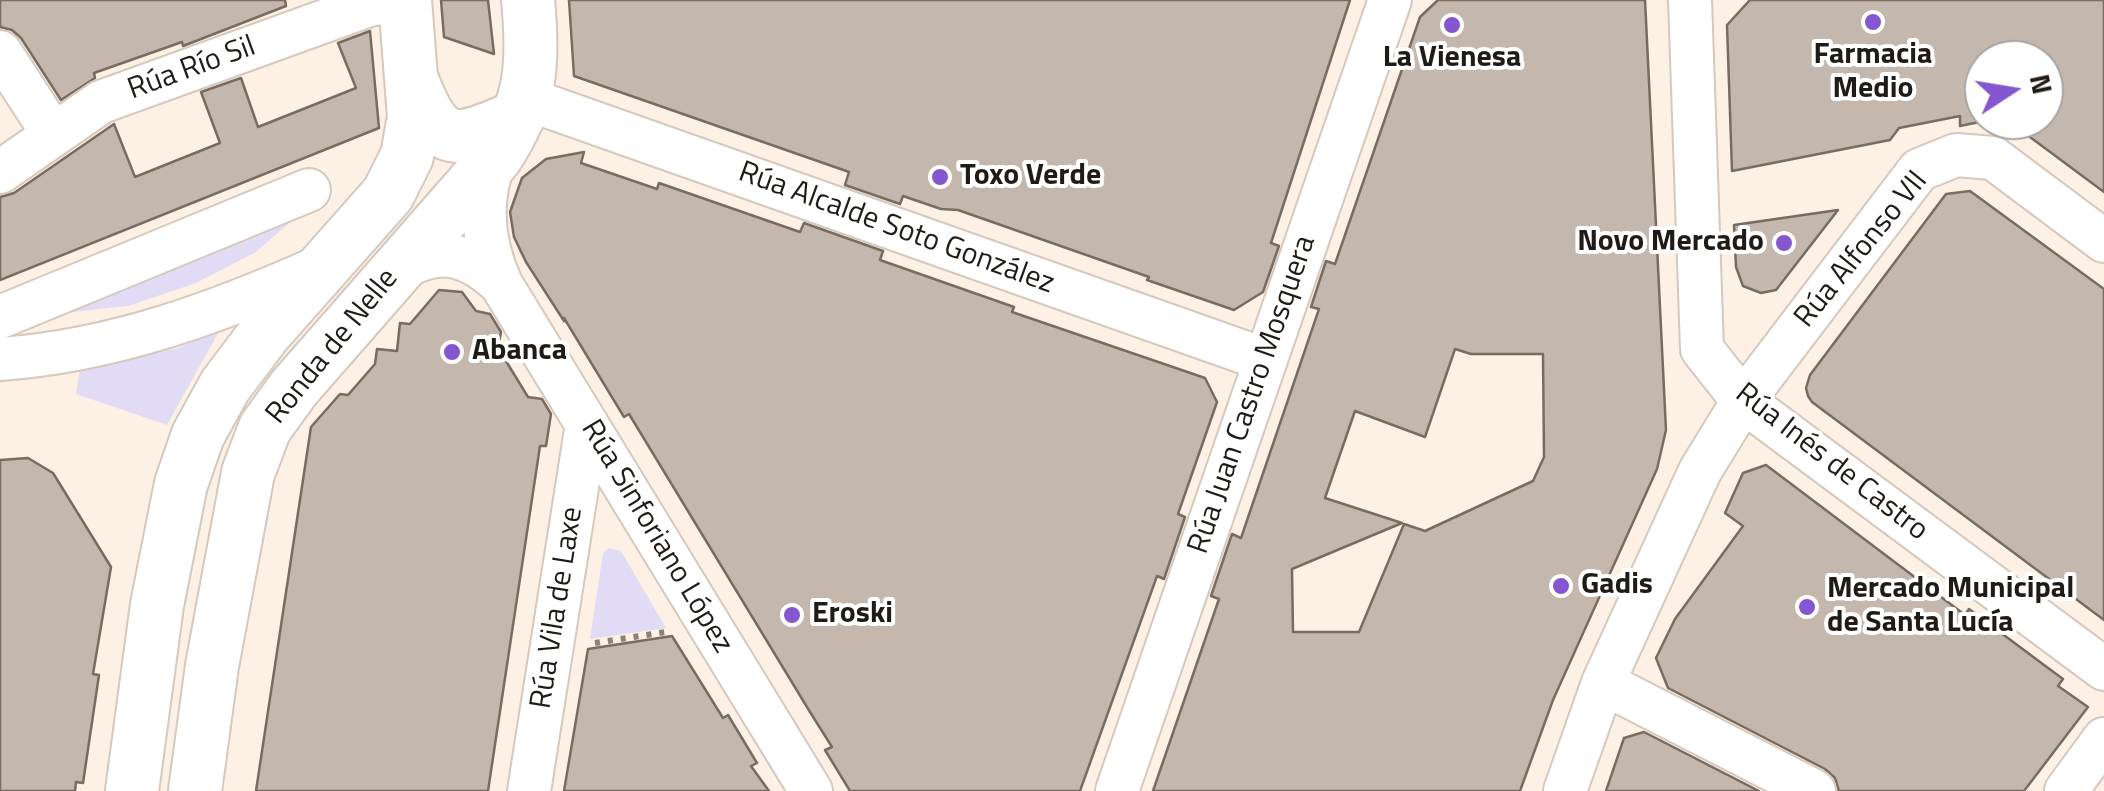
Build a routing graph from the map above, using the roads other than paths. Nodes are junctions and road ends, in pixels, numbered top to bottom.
1 (403, 0) edge
2 (528, 0) edge
3 (1390, 0) edge
4 (1690, 0) edge
5 (0, 52) edge
6 (412, 80) junction
7 (514, 124) junction
8 (53, 134) junction
9 (0, 172) edge
10 (308, 190) dead end
11 (2104, 241) edge
12 (322, 266) junction
13 (391, 274) junction
14 (500, 284) junction
15 (0, 317) edge
16 (3, 354) edge
17 (1266, 360) junction
18 (1743, 402) junction
19 (587, 424) junction
20 (2104, 669) edge
21 (1603, 683) junction
22 (2104, 740) edge
23 (132, 791) edge
24 (195, 791) edge
25 (529, 791) edge
26 (811, 791) edge
27 (1117, 791) edge
28 (1565, 791) edge
29 (1814, 791) edge
30 (2066, 791) edge

1 - 6 street, Ronda de Nelle
1 - 8 street, Rúa Río Sil
2 - 7 street
3 - 17 street, Rúa Juan Castro Mosquera
4 - 18 street, Rúa Inés de Castro
5 - 8 street
6 - 7 street
6 - 12 street, Ronda de Nelle
7 - 13 street, Ronda de Nelle
7 - 14 street, Rúa Sinforiano López
7 - 17 street, Rúa Alcalde Soto González
8 - 9 street, Rúa Río Sil
10 - 15 street
11 - 18 street, Rúa Alfonso VII
12 - 16 street
12 - 23 street, Ronda de Nelle
13 - 14 street, Rúa Sinforiano López
13 - 24 street, Ronda de Nelle
14 - 19 street, Rúa Sinforiano López
17 - 27 street, Rúa Juan Castro Mosquera
18 - 20 street, Rúa Inés de Castro
18 - 21 street, Rúa Alfonso VII
19 - 25 street, Rúa Vila de Laxe
19 - 26 street, Rúa Sinforiano López
21 - 28 street, Rúa Alfonso VII
21 - 29 street
22 - 30 street

